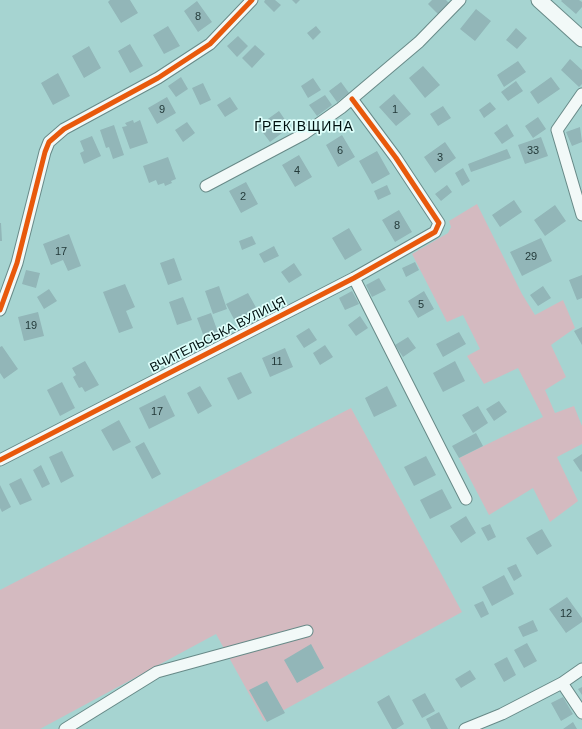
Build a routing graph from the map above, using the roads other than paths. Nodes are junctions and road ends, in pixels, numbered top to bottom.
1 (252, 0) edge
2 (460, 0) edge
3 (539, 0) edge
4 (582, 39) edge
5 (582, 94) edge
6 (352, 99) junction
7 (206, 186) dead end
8 (582, 215) edge
9 (354, 278) junction
10 (0, 310) edge
11 (0, 460) edge
12 (466, 499) dead end
13 (307, 631) dead end
14 (582, 669) edge
15 (562, 683) junction
16 (582, 713) edge
17 (65, 729) edge
18 (465, 729) edge

1 - 10 street
2 - 6 street
3 - 4 street
5 - 8 street
6 - 7 street
6 - 9 street, ВЧИТЕЛЬСЬКА ВУЛИЦЯ
9 - 11 street, ВЧИТЕЛЬСЬКА ВУЛИЦЯ
9 - 12 street
13 - 17 street
14 - 15 street
15 - 16 street
15 - 18 street

